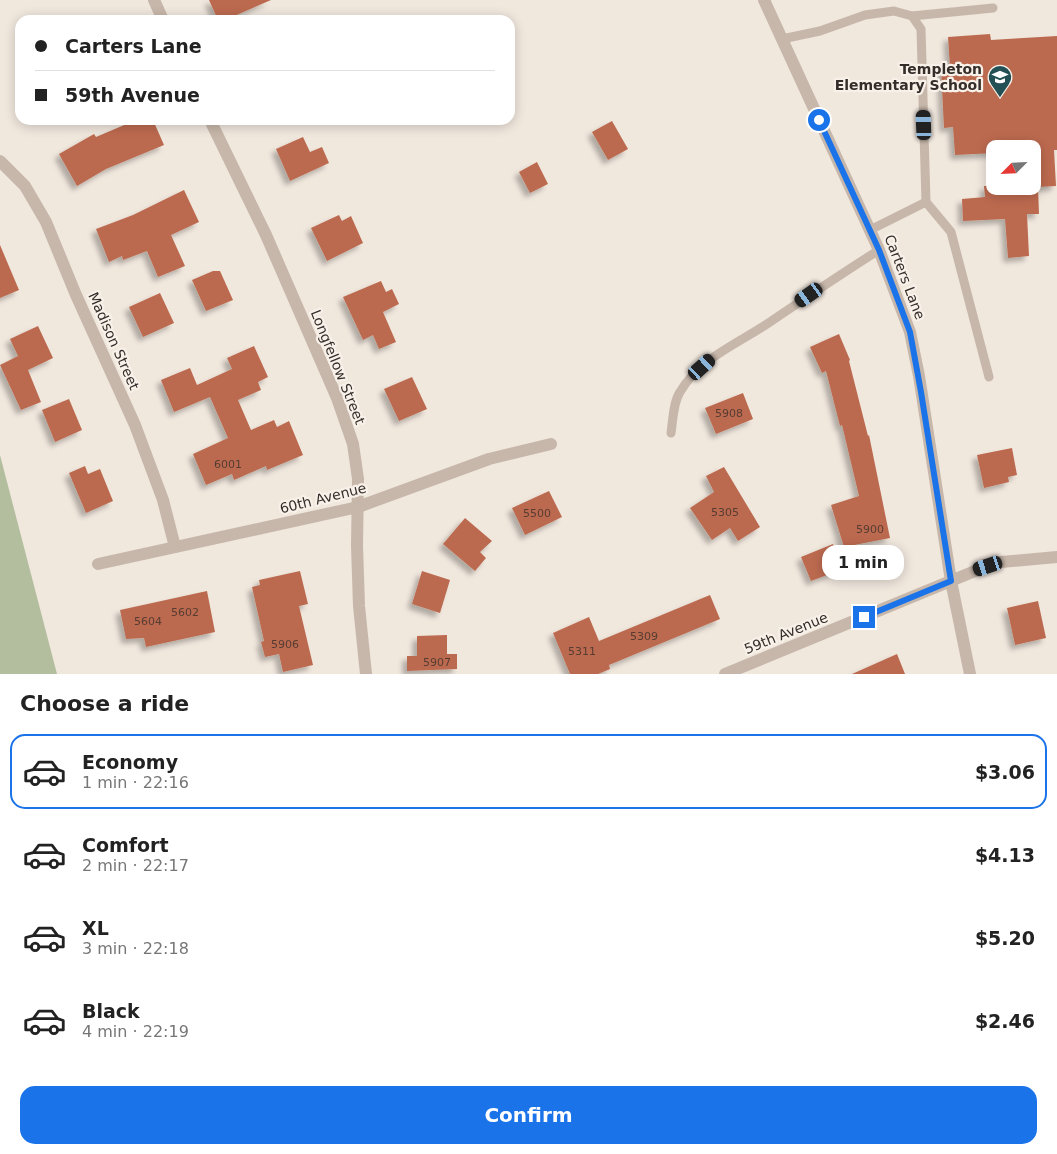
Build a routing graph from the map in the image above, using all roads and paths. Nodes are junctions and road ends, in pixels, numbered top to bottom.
1 (154, 0) edge
2 (764, 0) edge
3 (993, 8) dead end
4 (161, 15) edge
5 (912, 16) junction
6 (782, 39) junction
7 (212, 125) edge
8 (0, 161) edge
9 (926, 202) junction
10 (870, 230) junction
11 (879, 250) junction
12 (989, 377) dead end
13 (671, 433) dead end
14 (551, 444) dead end
15 (358, 507) junction
16 (175, 547) junction
17 (1057, 557) edge
18 (98, 564) dead end
19 (951, 581) junction
20 (366, 674) edge
21 (725, 674) edge
22 (970, 674) edge

1 - 4 street
2 - 6 street, Carters Lane
3 - 5 lane
5 - 6 lane
5 - 9 lane
6 - 10 street, Carters Lane
7 - 15 street, Longfellow Street
8 - 16 street, Madison Street
9 - 10 lane
9 - 12 lane
10 - 11 street, Carters Lane
11 - 13 lane
11 - 19 street, Carters Lane
14 - 15 street, 60th Avenue
15 - 16 street, 60th Avenue
15 - 20 street, Longfellow Street
16 - 18 street, 60th Avenue
17 - 19 street, 59th Avenue
19 - 21 street, 59th Avenue
19 - 22 street, Carters Lane

